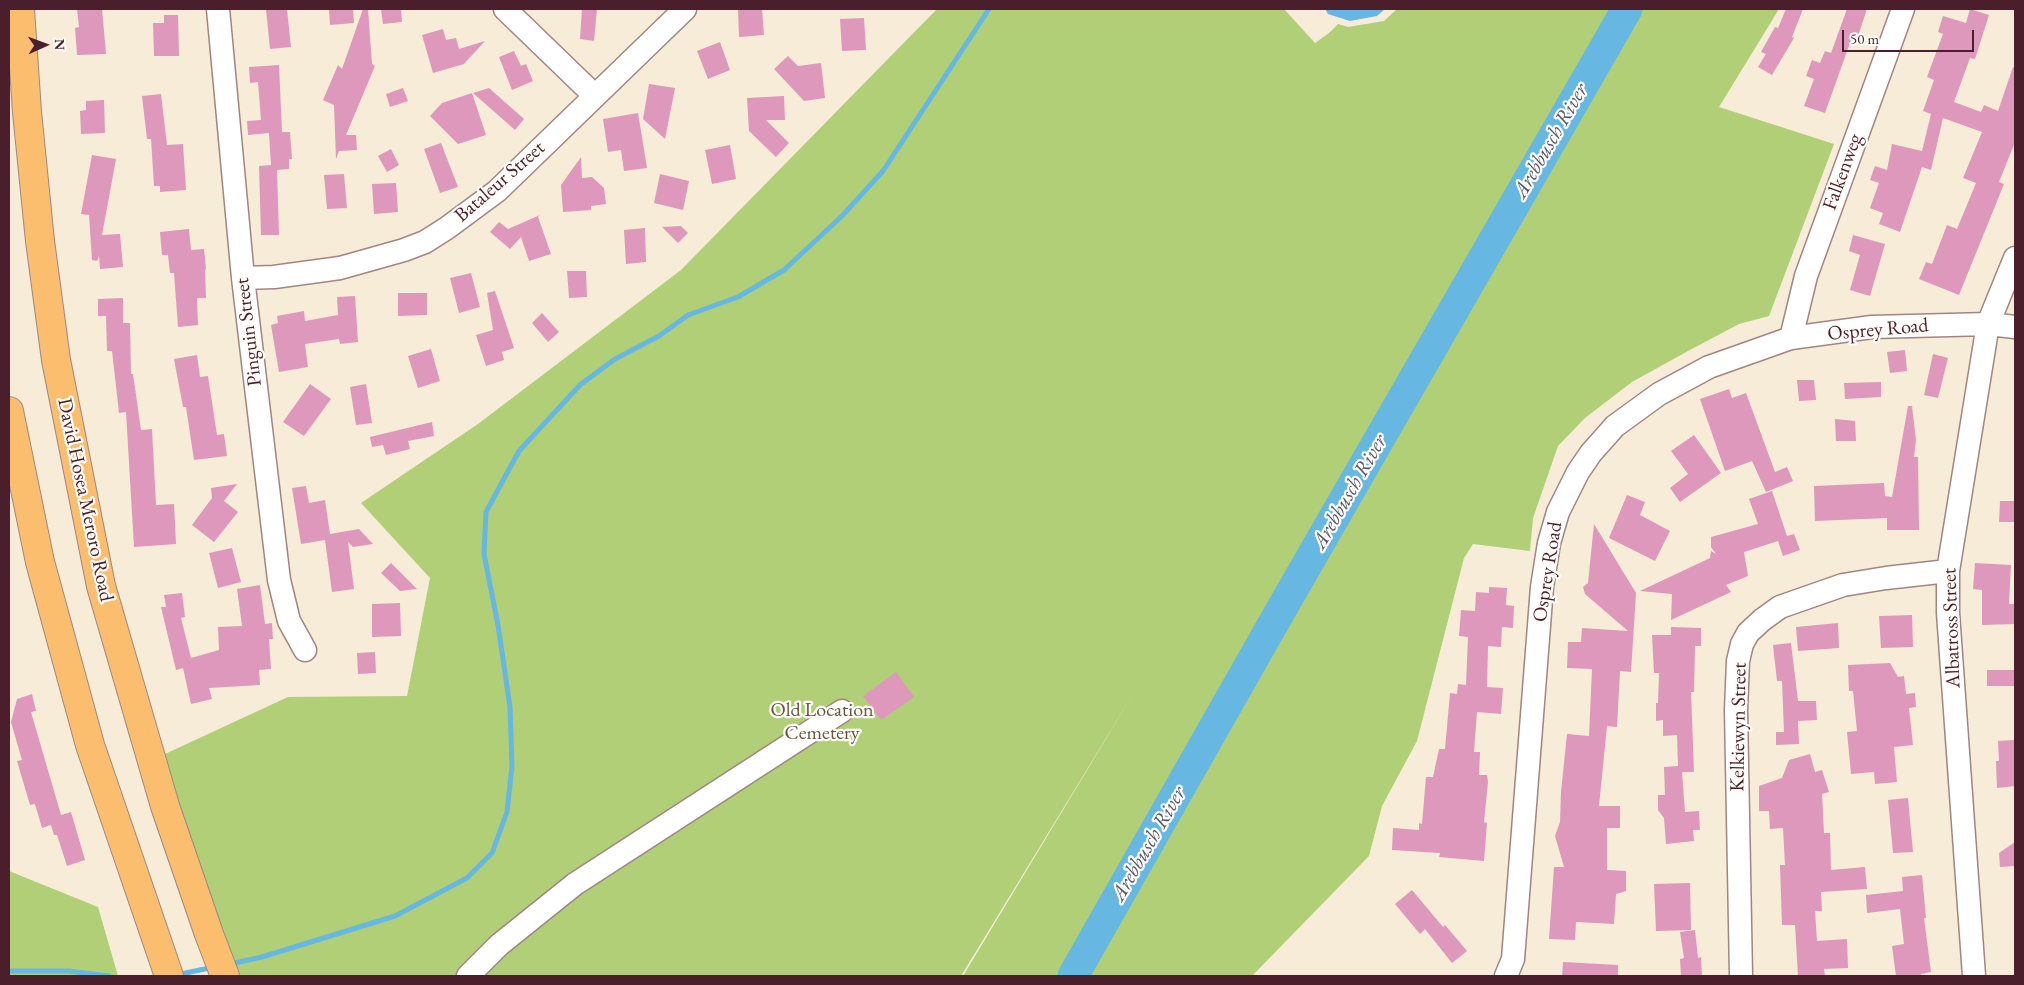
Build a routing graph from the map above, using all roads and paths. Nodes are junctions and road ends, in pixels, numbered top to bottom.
1 (20, 9) edge
2 (218, 9) edge
3 (505, 9) edge
4 (686, 9) edge
5 (1903, 9) edge
6 (594, 95) junction
7 (2015, 258) edge
8 (243, 278) junction
9 (1988, 324) junction
10 (2015, 327) edge
11 (1791, 338) junction
12 (9, 411) edge
13 (1948, 571) junction
14 (305, 650) dead end
15 (842, 710) dead end
16 (168, 976) edge
17 (225, 976) edge
18 (468, 976) edge
19 (1506, 976) edge
20 (1741, 976) edge
21 (1974, 976) edge

1 - 17 main road, David Hosea Meroro Road
2 - 8 street, Pinguin Street
3 - 6 street
4 - 6 street, Bataleur Street
5 - 11 street, Falkenweg
6 - 8 street, Bataleur Street
7 - 9 street, Albatross Street
8 - 14 street, Pinguin Street
9 - 10 street, Osprey Road
9 - 11 street, Osprey Road
9 - 13 street, Albatross Street
11 - 19 street, Osprey Road
12 - 16 main road
13 - 20 street, Kelkiewyn Street
13 - 21 street, Albatross Street
15 - 18 street

